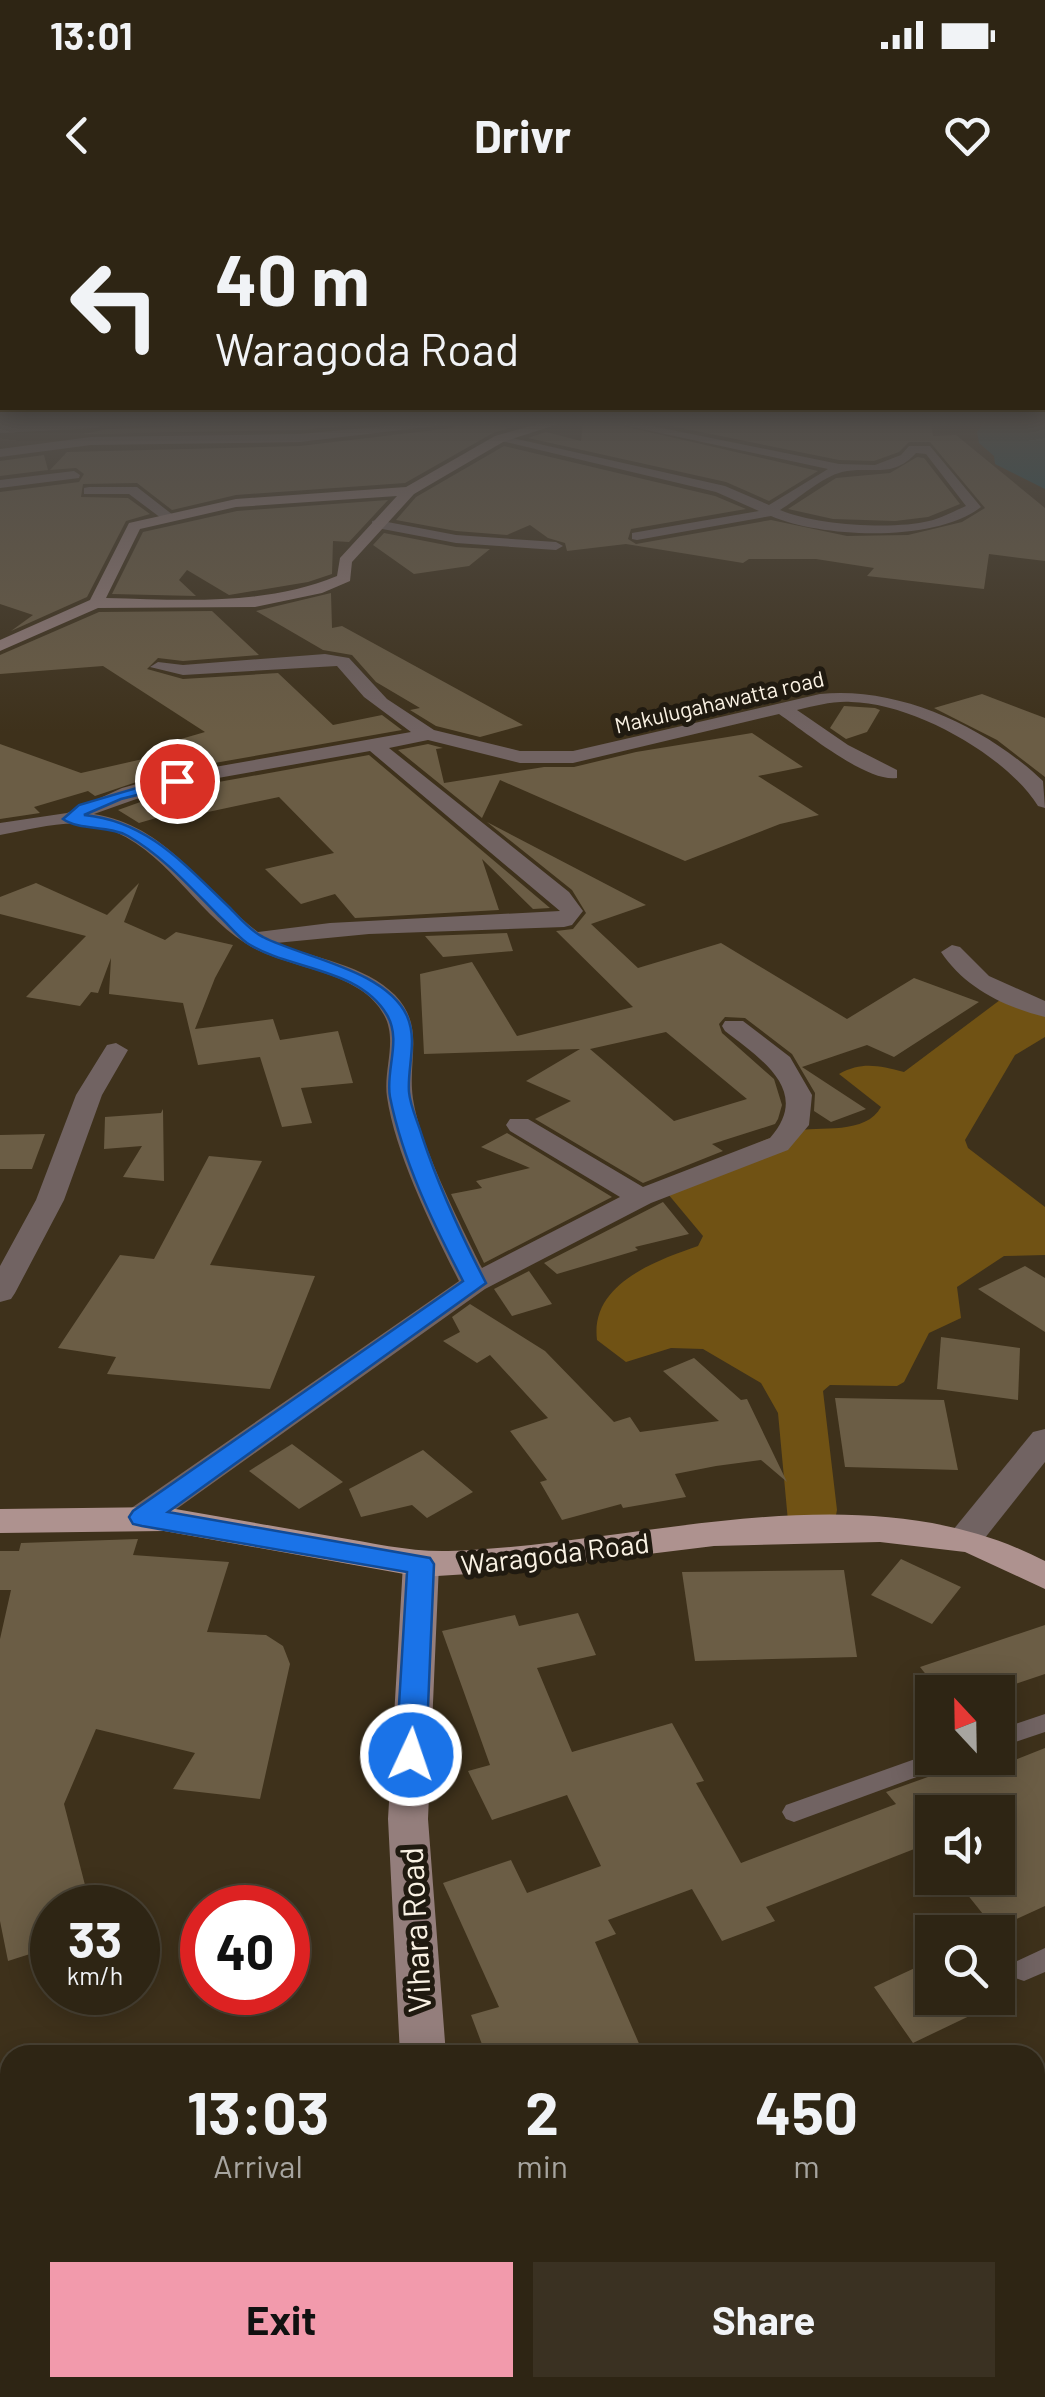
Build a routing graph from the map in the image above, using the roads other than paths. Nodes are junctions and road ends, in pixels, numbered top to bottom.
1 (134, 527) edge
2 (375, 527) edge
3 (390, 527) edge
4 (696, 527) edge
5 (871, 527) edge
6 (915, 527) edge
7 (637, 536) dead end
8 (556, 546) dead end
9 (96, 602) junction
10 (0, 646) edge
11 (158, 667) dead end
12 (784, 709) junction
13 (428, 734) junction
14 (374, 745) junction
15 (890, 774) dead end
16 (1045, 802) edge
17 (71, 819) junction
18 (0, 829) edge
19 (253, 939) junction
20 (952, 952) dead end
21 (1045, 1010) edge
22 (734, 1026) dead end
23 (116, 1050) dead end
24 (519, 1125) dead end
25 (641, 1197) junction
26 (475, 1283) junction
27 (0, 1294) edge
28 (1045, 1440) edge
29 (142, 1517) junction
30 (0, 1521) edge
31 (965, 1540) junction
32 (421, 1564) junction
33 (1045, 1576) edge
34 (1045, 1723) edge
35 (1015, 1733) edge
36 (915, 1768) edge
37 (794, 1812) dead end
38 (422, 2045) edge

1 - 9 street
2 - 9 street
3 - 8 street
4 - 7 street
5 - 6 street
9 - 10 street
11 - 13 street
12 - 13 street, Makulugahawatta road
12 - 15 street
12 - 16 street, Makulugahawatta road
13 - 14 street, Makulugahawatta road
14 - 17 street, Makulugahawatta road
14 - 19 street
17 - 18 street
17 - 19 street
19 - 26 street
20 - 21 street
22 - 25 street
23 - 27 street
24 - 25 street
25 - 26 street
26 - 29 street
28 - 31 street
29 - 30 main road, Waragoda Road
29 - 32 main road, Waragoda Road
31 - 32 main road, Waragoda Road
31 - 33 main road, Waragoda Road
32 - 38 street, Vihara Road
34 - 35 lane
36 - 37 lane

